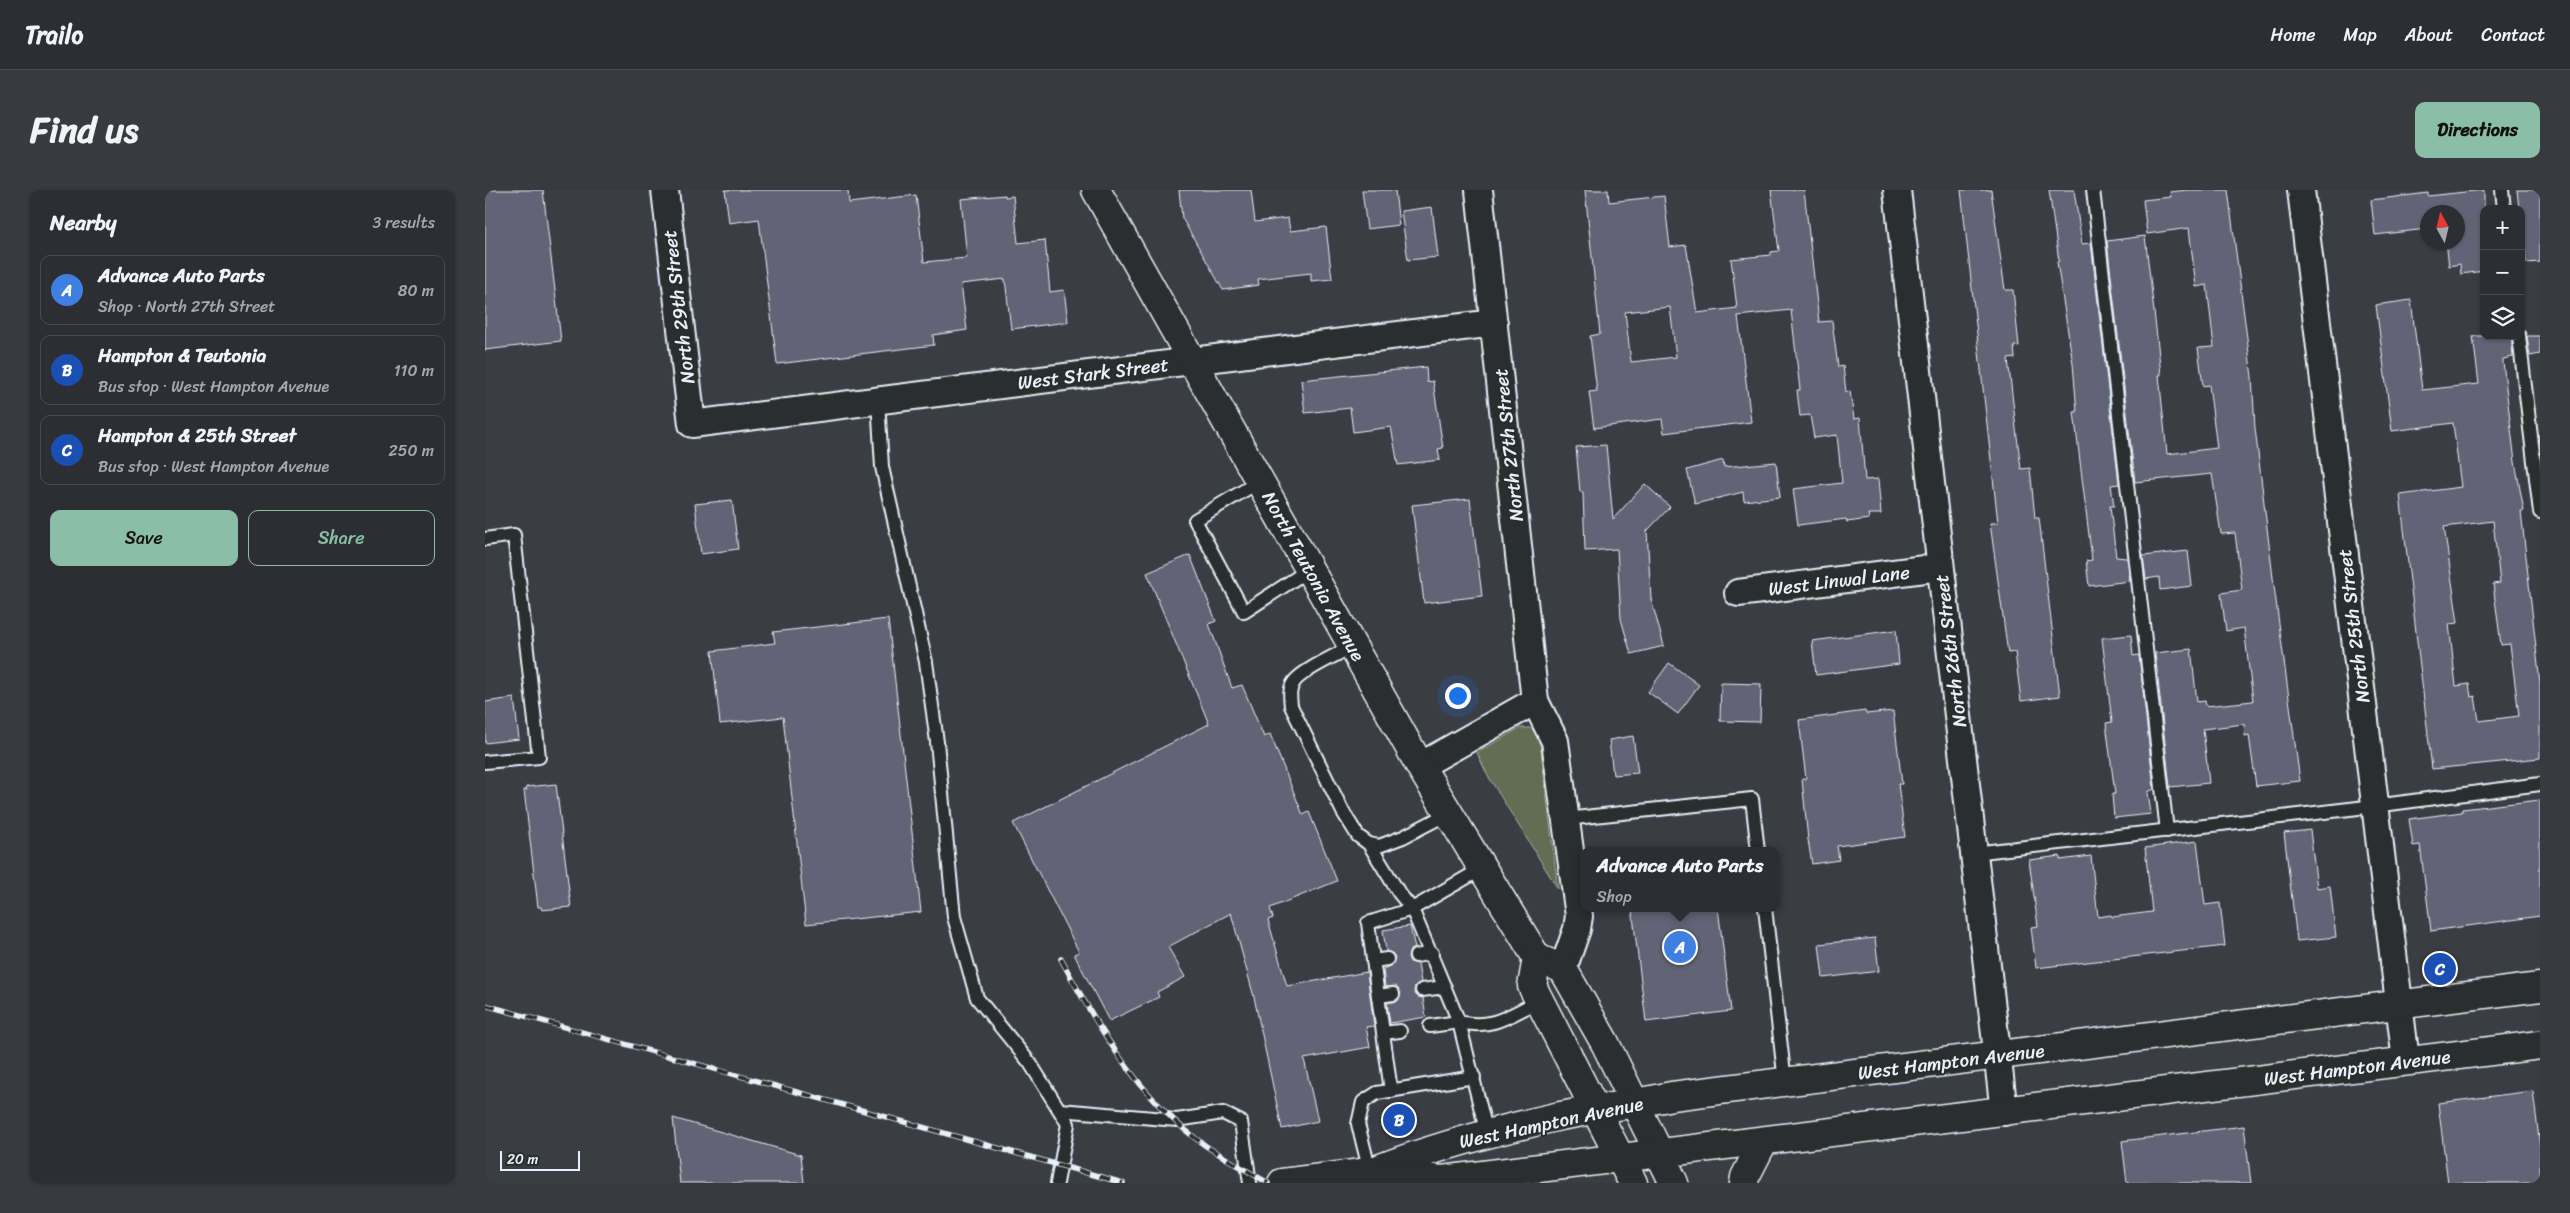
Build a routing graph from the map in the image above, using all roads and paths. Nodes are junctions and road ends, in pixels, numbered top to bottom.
1 (665, 190) edge
2 (1096, 190) edge
3 (1479, 190) edge
4 (1897, 190) edge
5 (2093, 190) edge
6 (2301, 190) edge
7 (2502, 190) edge
8 (2504, 205) edge
9 (1494, 323) junction
10 (2519, 340) edge
11 (1193, 360) junction
12 (878, 400) junction
13 (692, 424) joint
14 (1260, 481) junction
15 (2540, 512) edge
16 (485, 539) edge
17 (1940, 567) junction
18 (1310, 569) junction
19 (1738, 593) dead end
20 (1353, 646) junction
21 (1535, 701) junction
22 (485, 762) edge
23 (1420, 766) junction
24 (2540, 784) edge
25 (2375, 806) junction
26 (1449, 813) junction
27 (1566, 819) junction
28 (2167, 831) junction
29 (1369, 844) junction
30 (1758, 847) edge
31 (1973, 853) junction
32 (1483, 868) junction
33 (1413, 909) junction
34 (1765, 912) edge
35 (1432, 953) junction
36 (1416, 956) dead end
37 (1537, 958) junction
38 (1387, 959) dead end
39 (1373, 961) junction
40 (1563, 969) junction
41 (1445, 987) junction
42 (2540, 987) edge
43 (1422, 990) dead end
44 (1393, 994) dead end
45 (1378, 996) junction
46 (1539, 1001) junction
47 (2399, 1005) junction
48 (1459, 1022) junction
49 (1430, 1026) dead end
50 (1400, 1030) dead end
51 (1383, 1033) junction
52 (2540, 1044) edge
53 (1997, 1055) junction
54 (2406, 1061) junction
55 (1474, 1076) junction
56 (1785, 1082) junction
57 (1391, 1091) junction
58 (1635, 1104) junction
59 (1060, 1110) junction
60 (1595, 1110) junction
61 (2004, 1112) junction
62 (1487, 1134) junction
63 (1763, 1142) junction
64 (1661, 1155) junction
65 (1627, 1171) edge
66 (1370, 1172) junction
67 (1447, 1182) edge
68 (1057, 1183) edge
69 (1250, 1183) edge
70 (1282, 1183) edge
71 (1674, 1183) edge
72 (1744, 1183) edge

1 - 13 street, North 29th Street
2 - 11 main road, North Teutonia Avenue
3 - 9 street, North 27th Street
4 - 17 street, North 26th Street
5 - 28 lane
6 - 25 street, North 25th Street
7 - 8 lane
9 - 11 street, West Stark Street
9 - 21 street, North 27th Street
10 - 15 lane
11 - 12 street, West Stark Street
11 - 14 main road, North Teutonia Avenue
12 - 13 street, West Stark Street
12 - 59 lane
14 - 18 main road, North Teutonia Avenue
14 - 18 lane
16 - 22 lane
17 - 19 street, West Linwal Lane
17 - 31 street, North 26th Street
18 - 20 main road, North Teutonia Avenue
20 - 23 main road, North Teutonia Avenue
20 - 29 lane
21 - 23 street
21 - 27 street, North 27th Street
23 - 26 main road, North Teutonia Avenue
24 - 25 lane
25 - 28 lane
25 - 47 street, North 25th Street
26 - 29 lane
26 - 32 main road, North Teutonia Avenue
27 - 30 lane
27 - 40 street, North 27th Street
28 - 31 lane
29 - 33 lane
31 - 53 street, North 26th Street
32 - 33 lane
32 - 37 main road, North Teutonia Avenue
33 - 35 lane
33 - 39 lane
34 - 56 lane
35 - 36 lane
35 - 41 lane
37 - 40 main road
37 - 46 main road
38 - 39 lane
39 - 45 lane
40 - 58 main road
41 - 43 lane
41 - 48 lane
42 - 47 main road, West Hampton Avenue
44 - 45 lane
45 - 51 lane
46 - 48 lane
46 - 60 main road
47 - 53 main road, West Hampton Avenue
47 - 54 street, North 25th Street
48 - 49 lane
48 - 55 lane
50 - 51 lane
51 - 57 lane
52 - 54 main road, West Hampton Avenue
53 - 56 main road, West Hampton Avenue
53 - 61 street, North 26th Street
54 - 61 main road, West Hampton Avenue
55 - 57 lane
55 - 62 lane
56 - 58 main road, West Hampton Avenue
57 - 66 lane
58 - 60 main road, West Hampton Avenue
58 - 64 main road
59 - 68 lane
59 - 69 lane
60 - 62 main road, West Hampton Avenue
60 - 65 main road
61 - 63 main road, West Hampton Avenue
62 - 66 main road, West Hampton Avenue
63 - 64 main road, West Hampton Avenue
63 - 72 main road
64 - 65 main road, West Hampton Avenue
64 - 71 main road
65 - 67 main road, West Hampton Avenue
66 - 67 main road, West Hampton Avenue
66 - 70 main road, West Hampton Avenue

